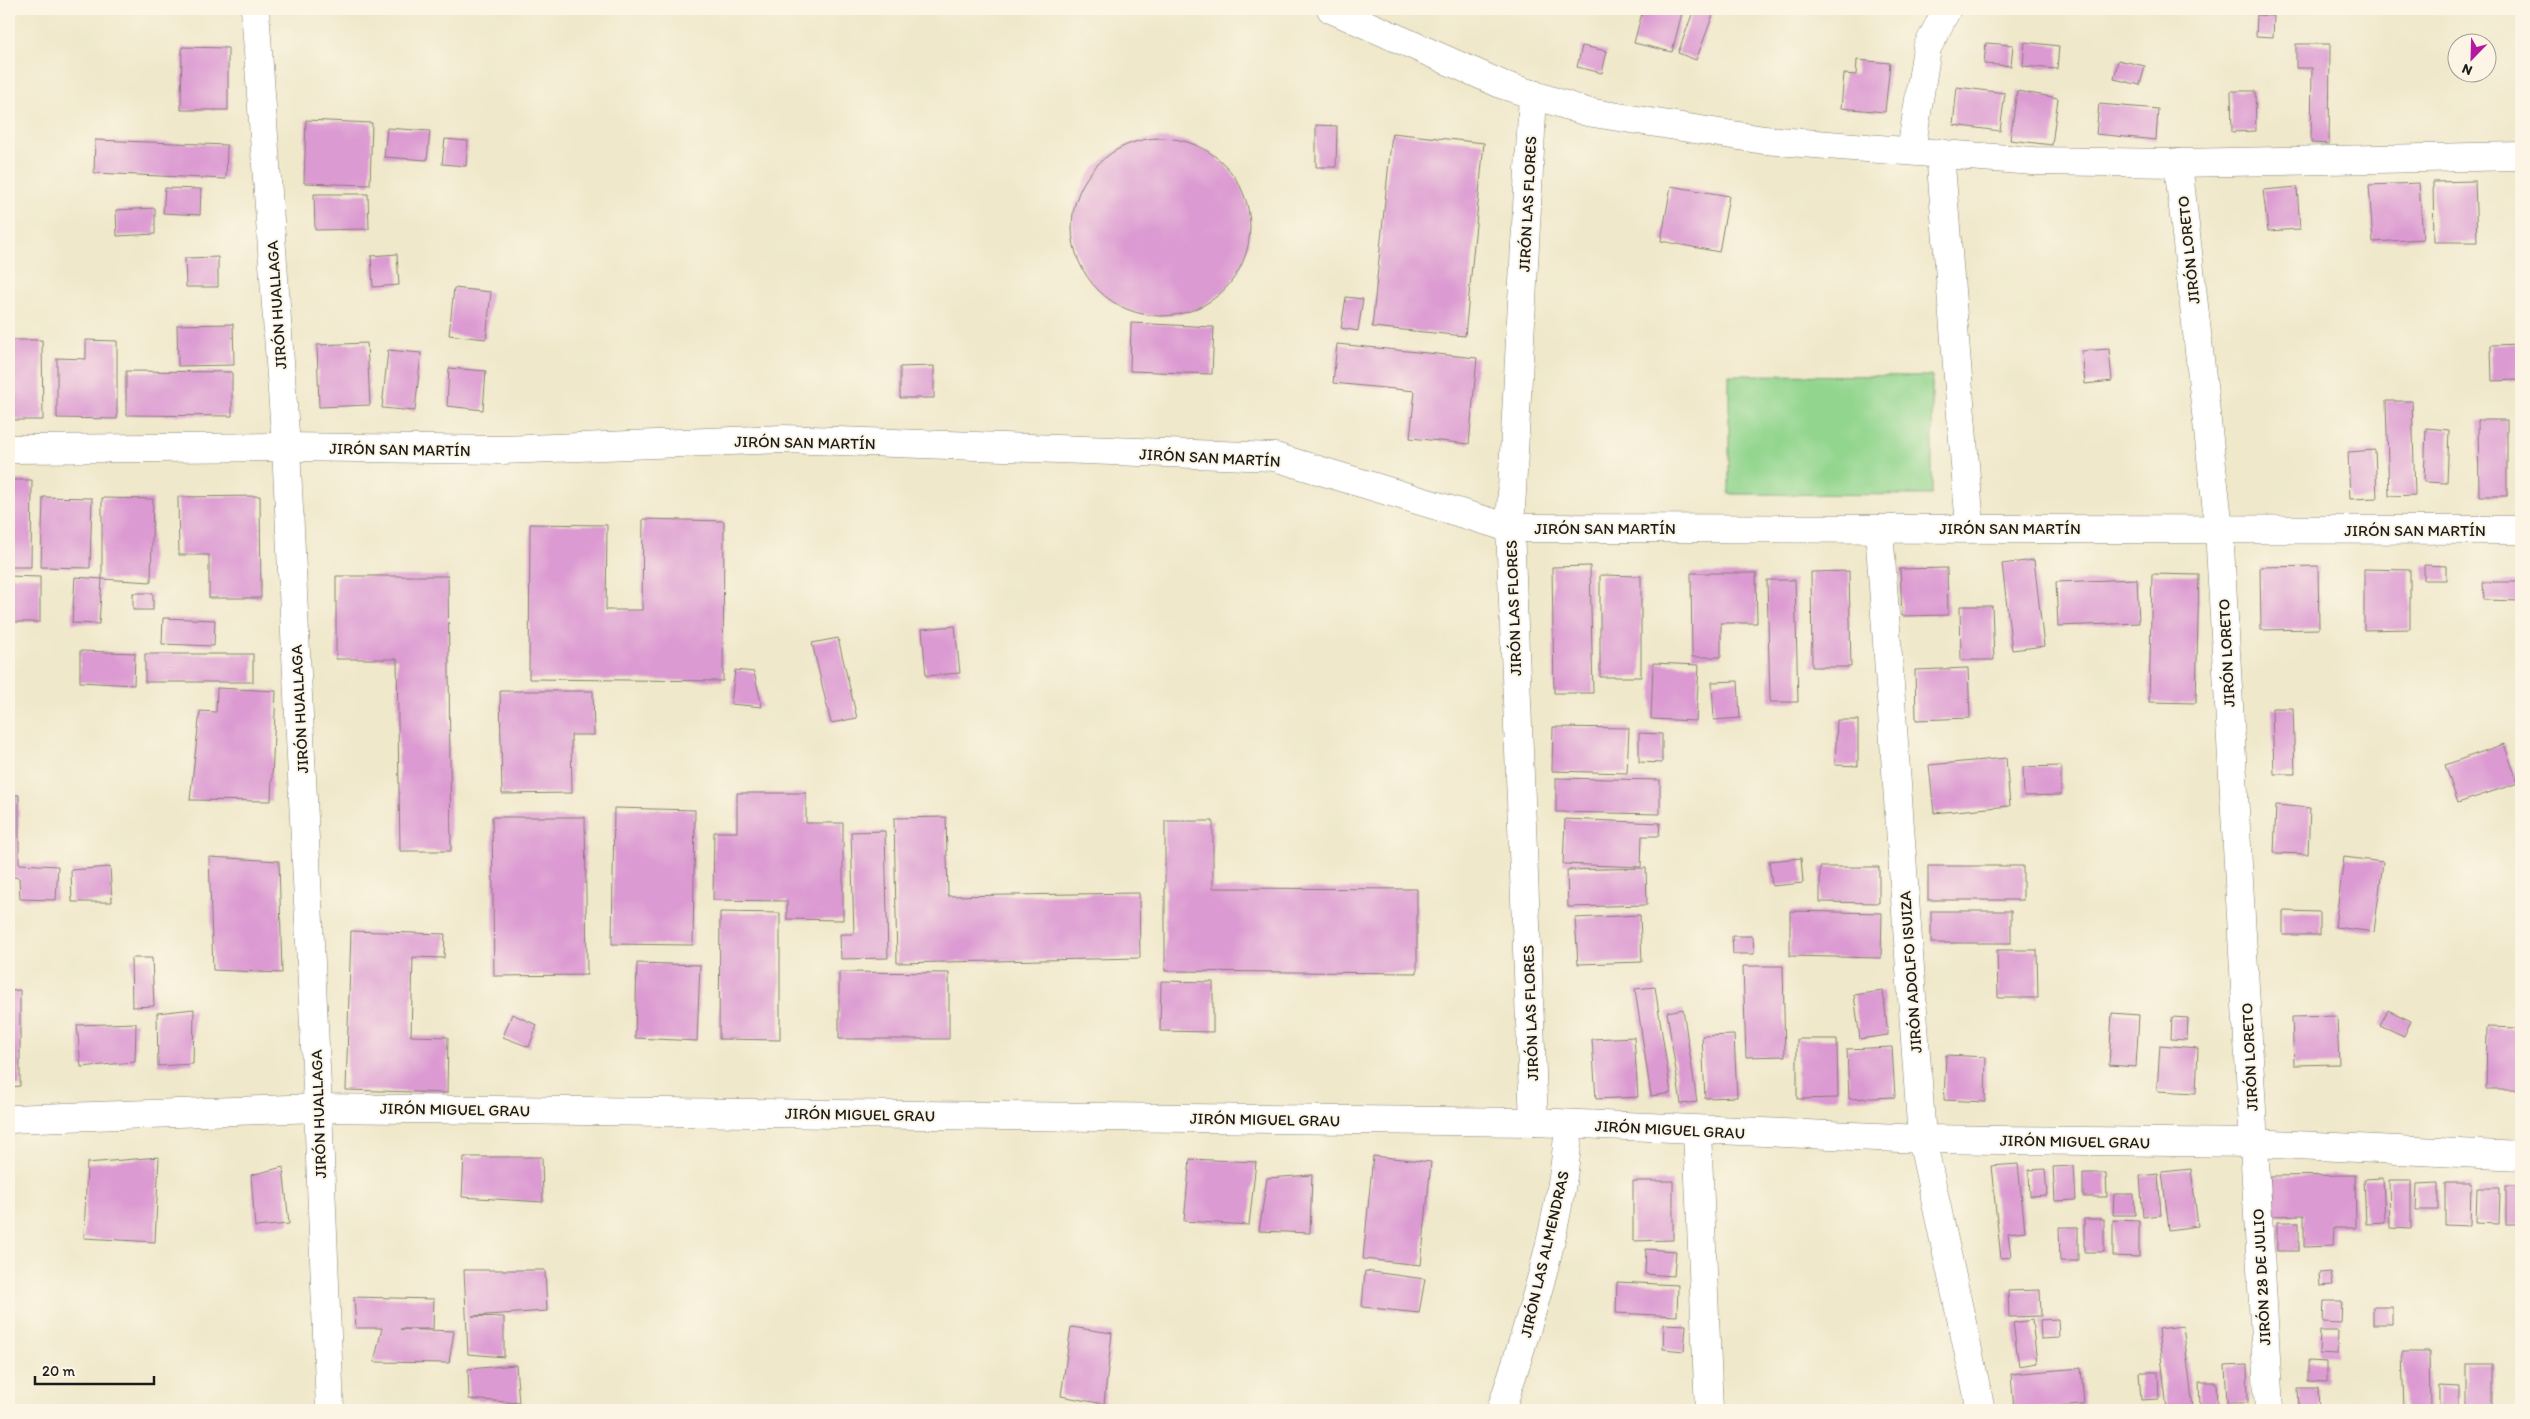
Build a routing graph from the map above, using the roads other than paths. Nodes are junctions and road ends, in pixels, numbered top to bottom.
1 (255, 9) edge
2 (1331, 9) edge
3 (1947, 9) edge
4 (1533, 94) junction
5 (1911, 151) junction
6 (1940, 153) junction
7 (2521, 156) edge
8 (2178, 163) junction
9 (286, 447) junction
10 (9, 449) edge
11 (1510, 528) junction
12 (1970, 528) junction
13 (1879, 529) junction
14 (2219, 529) junction
15 (2521, 530) edge
16 (318, 1108) junction
17 (9, 1119) edge
18 (1534, 1122) junction
19 (1569, 1124) junction
20 (1697, 1131) junction
21 (1922, 1139) junction
22 (2254, 1144) junction
23 (2521, 1156) edge
24 (330, 1410) edge
25 (1501, 1410) edge
26 (1709, 1410) edge
27 (1981, 1410) edge
28 (2269, 1410) edge

1 - 9 street, JIRÓN HUALLAGA
2 - 4 street
3 - 5 street
4 - 5 street
4 - 11 street, JIRÓN LAS FLORES
5 - 6 street
6 - 8 street
6 - 12 street
7 - 8 street
8 - 14 street, JIRÓN LORETO
9 - 10 street, JIRÓN SAN MARTÍN
9 - 11 street, JIRÓN SAN MARTÍN
9 - 16 street, JIRÓN HUALLAGA
11 - 13 street, JIRÓN SAN MARTÍN
11 - 18 street, JIRÓN LAS FLORES
12 - 13 street, JIRÓN SAN MARTÍN
12 - 14 street, JIRÓN SAN MARTÍN
13 - 21 street, JIRÓN ADOLFO ISUIZA
14 - 15 street, JIRÓN SAN MARTÍN
14 - 22 street, JIRÓN LORETO
16 - 17 street, JIRÓN MIGUEL GRAU
16 - 18 street, JIRÓN MIGUEL GRAU
16 - 24 street, JIRÓN HUALLAGA
18 - 19 street, JIRÓN MIGUEL GRAU
19 - 20 street, JIRÓN MIGUEL GRAU
19 - 25 street, JIRÓN LAS ALMENDRAS
20 - 21 street, JIRÓN MIGUEL GRAU
20 - 26 street
21 - 22 street, JIRÓN MIGUEL GRAU
21 - 27 street, JIRÓN ADOLFO ISUIZA
22 - 23 street, JIRÓN MIGUEL GRAU
22 - 28 street, JIRÓN 28 DE JULIO

